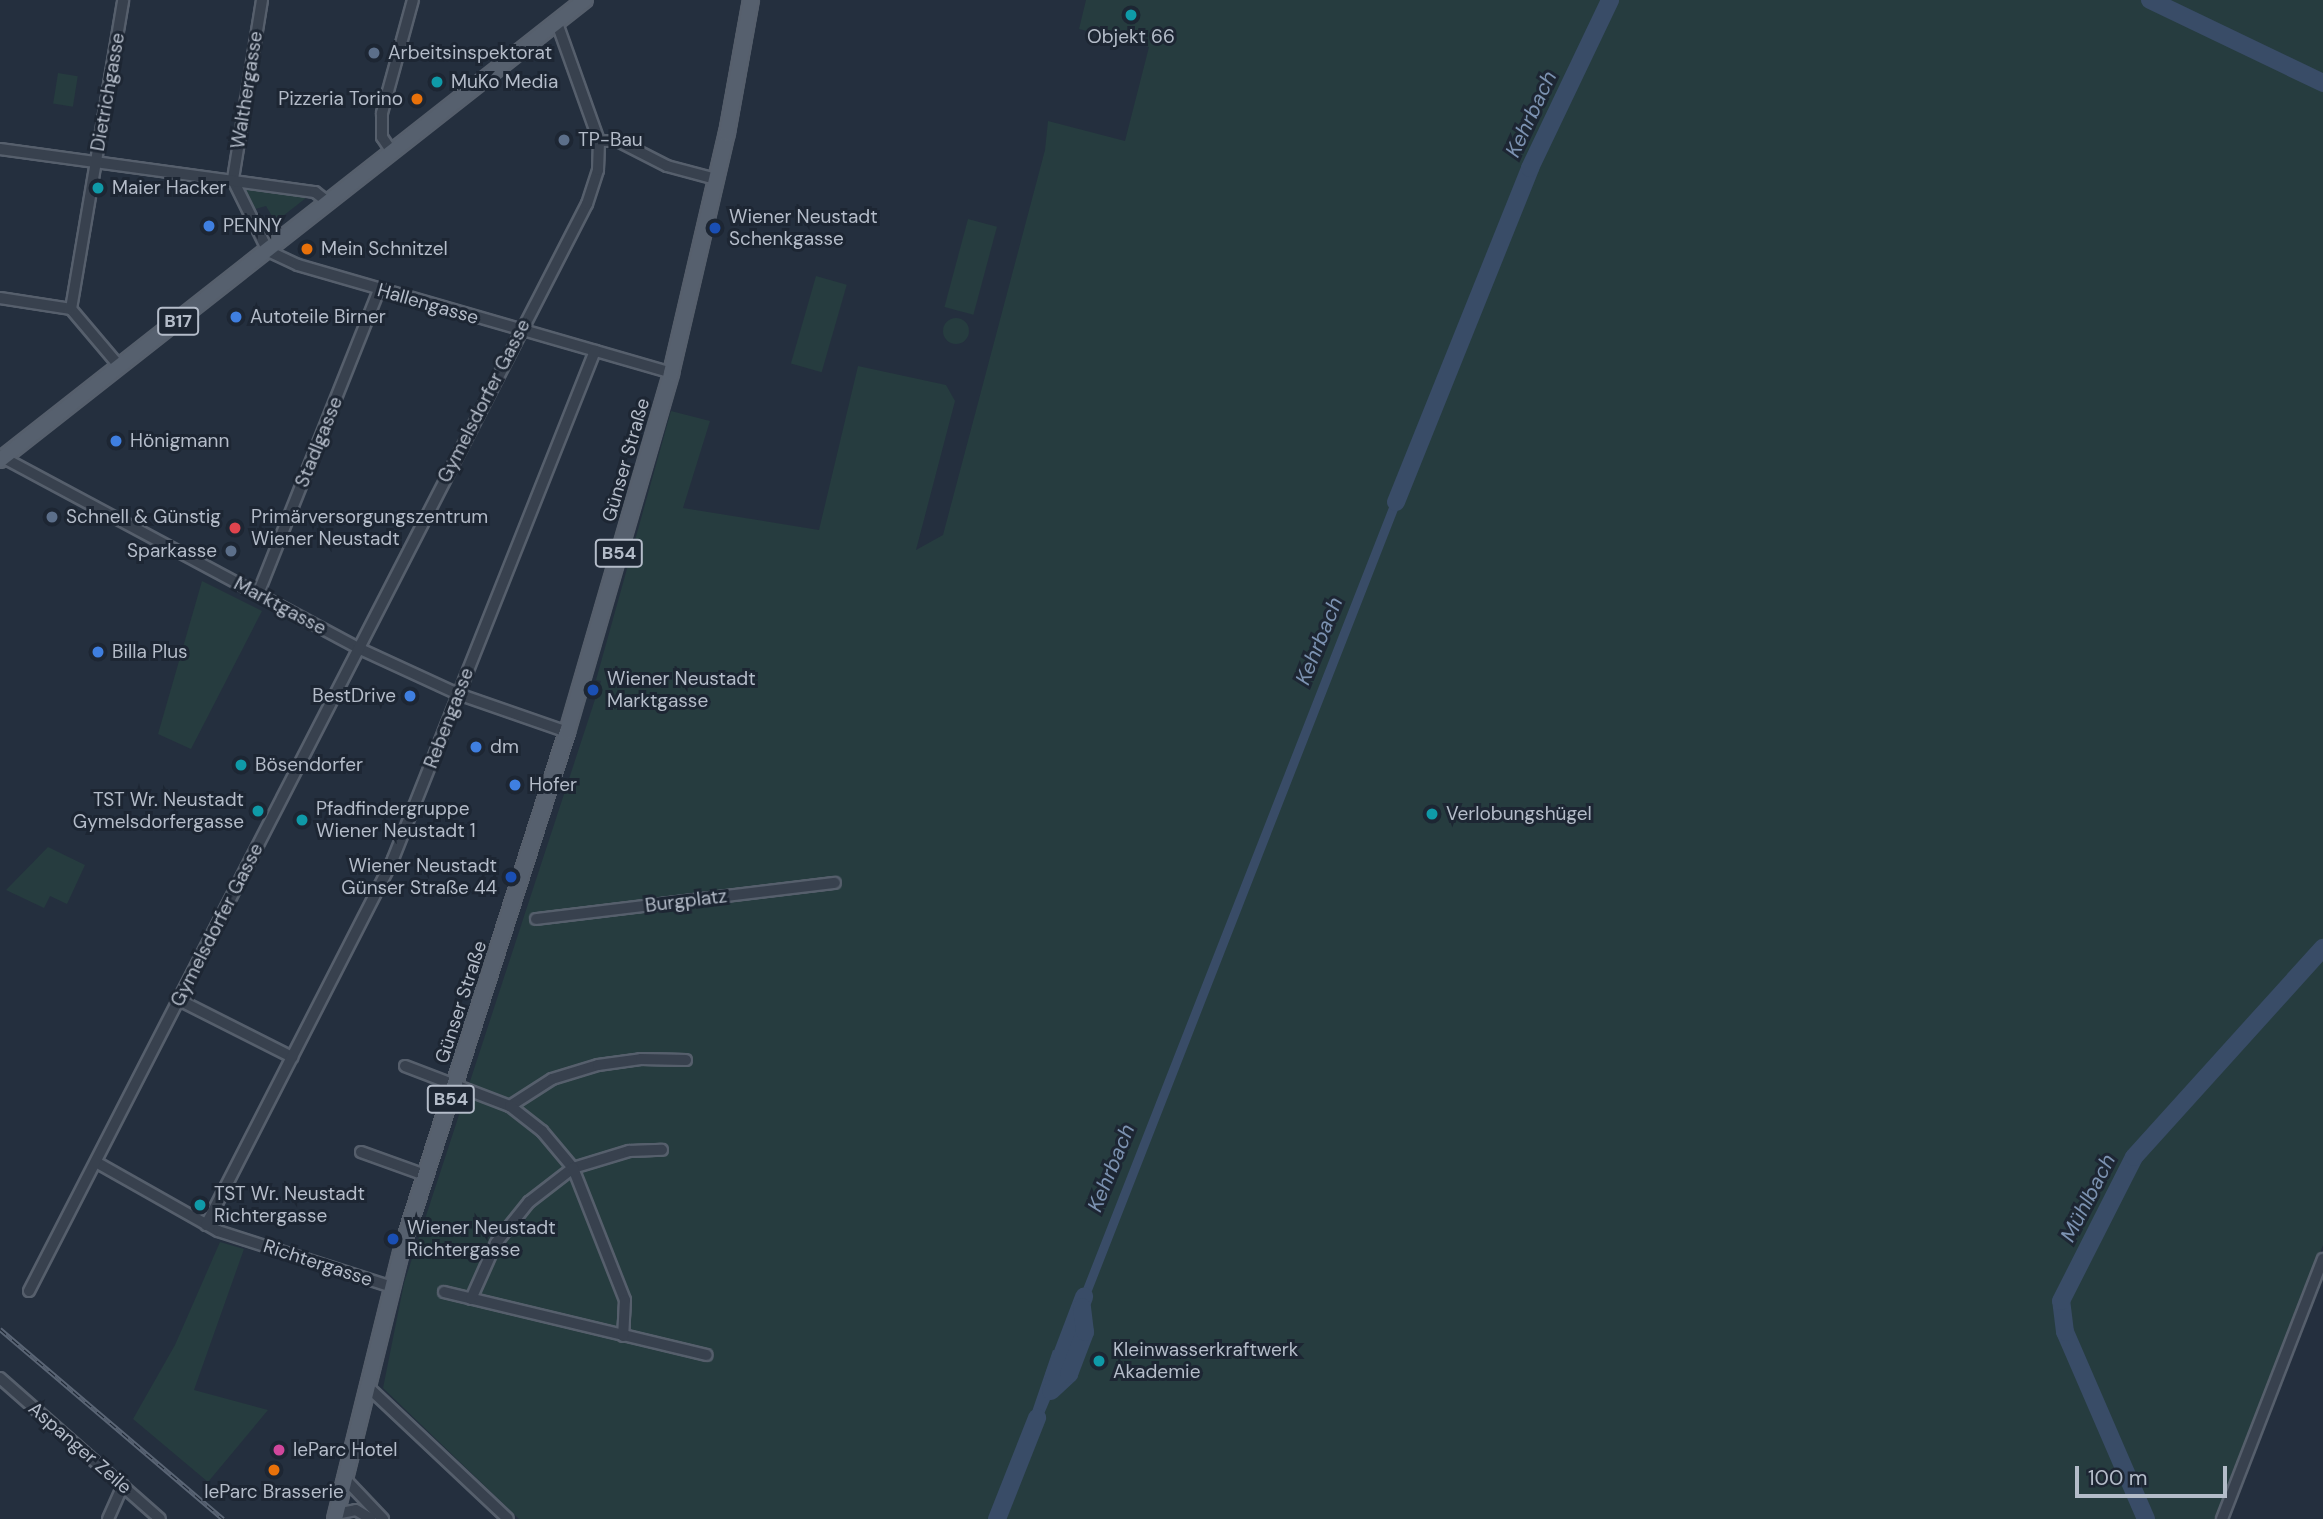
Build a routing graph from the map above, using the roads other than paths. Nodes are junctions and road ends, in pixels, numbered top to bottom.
1 (123, 0) edge
2 (262, 0) edge
3 (413, 0) edge
4 (585, 0) edge
5 (751, 0) edge
6 (557, 23) junction
7 (599, 141) junction
8 (0, 149) edge
9 (392, 152) junction
10 (96, 161) junction
11 (716, 179) junction
12 (233, 180) junction
13 (329, 203) junction
14 (268, 251) junction
15 (379, 290) junction
16 (0, 298) edge
17 (71, 309) junction
18 (520, 331) junction
19 (595, 351) junction
20 (120, 367) junction
21 (671, 373) junction
22 (1, 458) edge
23 (258, 594) junction
24 (358, 648) junction
25 (458, 694) junction
26 (568, 732) junction
27 (835, 883) dead end
28 (536, 919) dead end
29 (179, 1000) junction
30 (292, 1057) junction
31 (686, 1060) dead end
32 (405, 1066) dead end
33 (456, 1083) junction
34 (510, 1106) junction
35 (662, 1150) dead end
36 (361, 1152) dead end
37 (96, 1162) junction
38 (573, 1168) junction
39 (425, 1175) junction
40 (206, 1225) junction
41 (2323, 1259) edge
42 (392, 1287) junction
43 (29, 1292) dead end
44 (444, 1292) dead end
45 (471, 1299) junction
46 (623, 1336) junction
47 (707, 1355) dead end
48 (0, 1378) edge
49 (368, 1387) junction
50 (346, 1480) junction
51 (122, 1485) junction
52 (336, 1516) edge
53 (107, 1519) edge
54 (160, 1519) edge
55 (371, 1519) edge
56 (383, 1519) edge
57 (508, 1519) edge
58 (2222, 1519) edge

1 - 10 street, Dietrichgasse
2 - 12 street, Walthergasse
3 - 9 street
4 - 6 main road, B17
5 - 11 main road, Günser Straße / B54
6 - 7 street, Gymelsdorfer Gasse
6 - 9 main road, B17
7 - 11 street
7 - 18 street, Gymelsdorfer Gasse
8 - 10 street
9 - 13 main road, B17
10 - 12 street
10 - 17 street, Dietrichgasse
11 - 21 main road, Günser Straße / B54
12 - 13 street
12 - 14 street
13 - 14 main road, B17
14 - 15 street, Hallengasse
14 - 20 main road, B17
15 - 18 street, Hallengasse
15 - 23 street, Stadlgasse
16 - 17 street
17 - 20 street
18 - 19 street, Hallengasse
18 - 24 street, Gymelsdorfer Gasse
19 - 21 street, Hallengasse
19 - 25 street, Rebengasse
20 - 22 main road, B17
21 - 26 main road, Günser Straße / B54
22 - 23 street, Marktgasse
23 - 24 street, Marktgasse
24 - 25 street, Marktgasse
24 - 29 street, Gymelsdorfer Gasse
25 - 26 street, Marktgasse
25 - 30 street, Rebengasse
26 - 33 main road, Günser Straße / B54
27 - 28 street, Burgplatz
29 - 30 street
29 - 37 street, Gymelsdorfer Gasse
30 - 40 street, Rebengasse
31 - 34 street
32 - 33 street, Günser Straße
33 - 34 street
33 - 39 main road, Günser Straße / B54
34 - 38 street
35 - 38 street
36 - 39 street
37 - 40 street, Richtergasse
37 - 43 street, Gymelsdorfer Gasse
38 - 45 street
38 - 46 street
39 - 42 main road, Günser Straße / B54
40 - 42 street, Richtergasse
41 - 58 street
42 - 49 main road, B54
44 - 45 street
45 - 46 street
46 - 47 street
48 - 51 street, Aspanger Zeile
49 - 50 main road, B54
49 - 57 street
50 - 52 main road, B54
50 - 56 street
51 - 53 street
51 - 54 street, Aspanger Zeile
52 - 55 street

